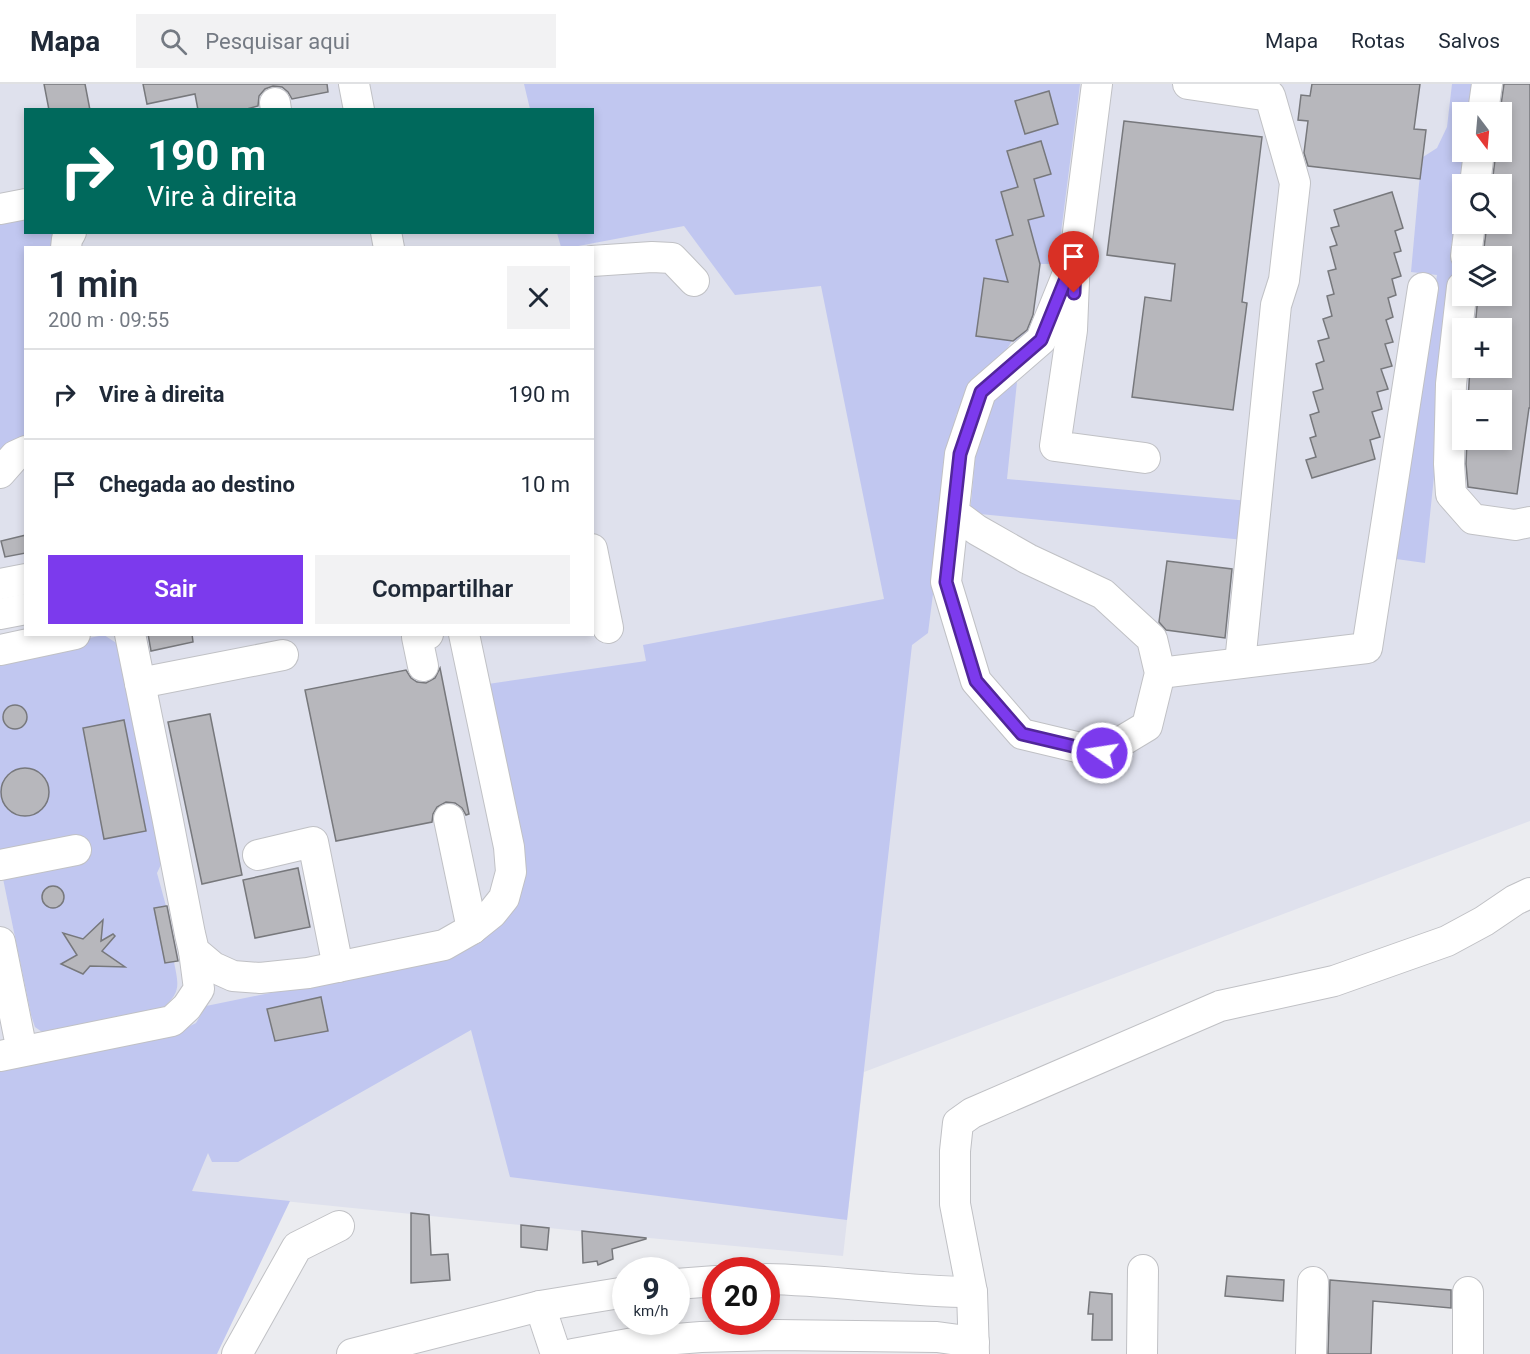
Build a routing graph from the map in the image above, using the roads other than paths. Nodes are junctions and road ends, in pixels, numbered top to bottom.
1 (354, 84) edge
2 (1097, 84) edge
3 (1188, 84) edge
4 (1487, 84) edge
5 (1270, 90) edge
6 (1484, 102) edge
7 (359, 108) edge
8 (24, 204) edge
9 (0, 209) edge
10 (1075, 256) junction
11 (594, 261) edge
12 (694, 281) dead end
13 (1423, 288) dead end
14 (1460, 306) edge
15 (24, 452) edge
16 (1145, 458) dead end
17 (0, 473) edge
18 (954, 513) junction
19 (1530, 522) edge
20 (594, 558) edge
21 (24, 579) edge
22 (0, 584) edge
23 (24, 609) edge
24 (0, 614) edge
25 (24, 628) edge
26 (610, 628) edge
27 (0, 633) edge
28 (66, 636) edge
29 (130, 636) edge
30 (420, 636) edge
31 (464, 636) edge
32 (0, 650) edge
33 (284, 655) dead end
34 (1240, 663) junction
35 (423, 666) dead end
36 (1160, 673) junction
37 (140, 683) junction
38 (449, 819) dead end
39 (76, 850) dead end
40 (258, 855) dead end
41 (0, 865) edge
42 (1530, 893) edge
43 (472, 929) junction
44 (0, 942) edge
45 (194, 951) junction
46 (338, 967) junction
47 (11, 1054) edge
48 (339, 1226) dead end
49 (1143, 1270) dead end
50 (780, 1279) edge
51 (1313, 1282) dead end
52 (940, 1292) junction
53 (972, 1292) junction
54 (1468, 1292) dead end
55 (612, 1294) edge
56 (540, 1306) junction
57 (937, 1337) junction
58 (974, 1348) edge
59 (237, 1354) edge
60 (352, 1354) edge
61 (556, 1354) edge
62 (573, 1354) edge
63 (1142, 1354) edge
64 (1311, 1354) edge
65 (1468, 1354) edge

1 - 7 street
2 - 10 street
3 - 5 street
4 - 6 street
5 - 34 street
8 - 9 street
10 - 16 street
10 - 18 street
11 - 12 street
13 - 34 street
14 - 19 street
15 - 17 street
18 - 36 street
18 - 36 street
20 - 26 street
21 - 22 street
23 - 24 street
25 - 27 street
28 - 32 street
29 - 37 street
30 - 35 street
31 - 43 street
33 - 37 street
34 - 36 street
37 - 45 street
38 - 43 street
39 - 41 street
40 - 46 street
42 - 53 street
43 - 46 street
44 - 47 street
45 - 46 street
45 - 47 street
48 - 59 street
49 - 63 street
50 - 52 street
51 - 64 street
52 - 53 street
52 - 57 street
53 - 58 street
54 - 65 street
55 - 56 street
56 - 60 street
56 - 61 street
57 - 58 street
57 - 62 street

